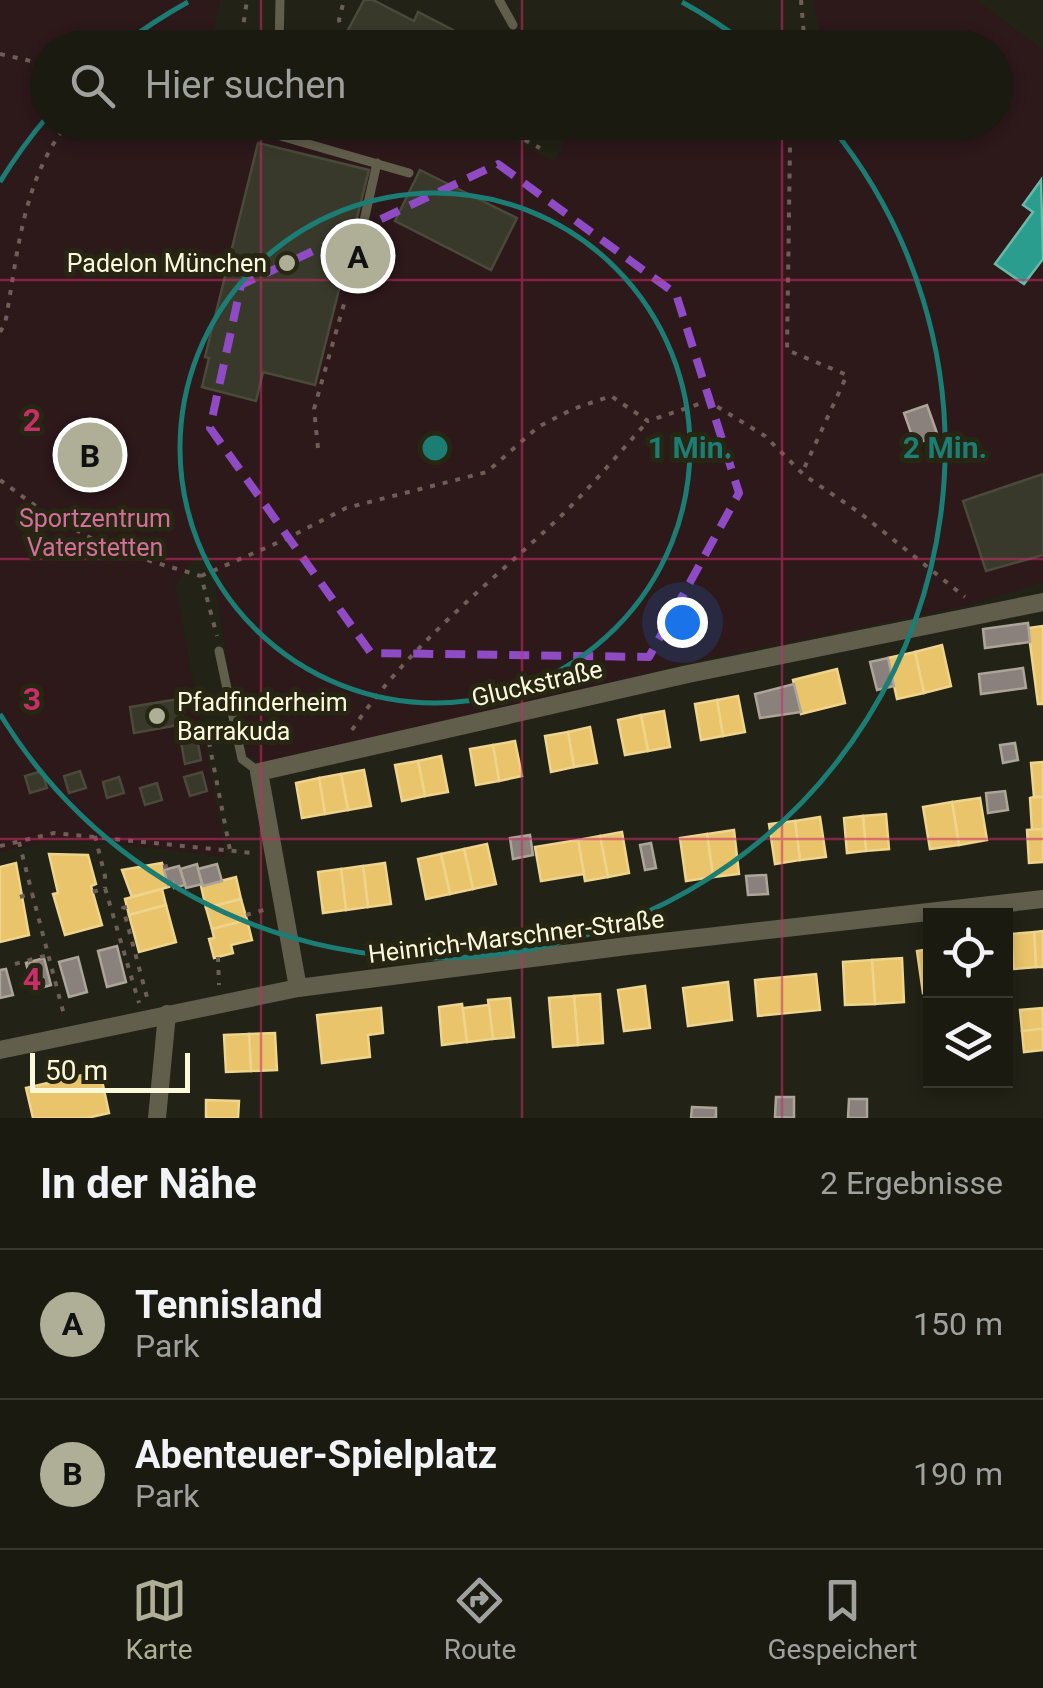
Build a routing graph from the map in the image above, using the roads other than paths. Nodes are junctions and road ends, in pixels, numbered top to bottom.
1 (280, 0) edge
2 (498, 0) edge
3 (513, 25) dead end
4 (280, 30) edge
5 (296, 140) edge
6 (377, 163) junction
7 (409, 173) dead end
8 (350, 283) road end
9 (1043, 602) edge
10 (219, 651) road end
11 (206, 727) road end
12 (238, 740) junction
13 (258, 772) junction
14 (1043, 899) edge
15 (298, 988) junction
16 (167, 1014) junction
17 (0, 1050) edge
18 (156, 1118) edge

1 - 4 lane
2 - 3 lane
5 - 6 lane
6 - 7 lane
6 - 8 lane
9 - 13 street, Gluckstraße
10 - 12 lane
11 - 12 lane
12 - 13 lane
13 - 15 street
14 - 15 street, Heinrich-Marschner-Straße
15 - 16 street, Heinrich-Marschner-Straße
16 - 17 street, Heinrich-Marschner-Straße
16 - 18 street

